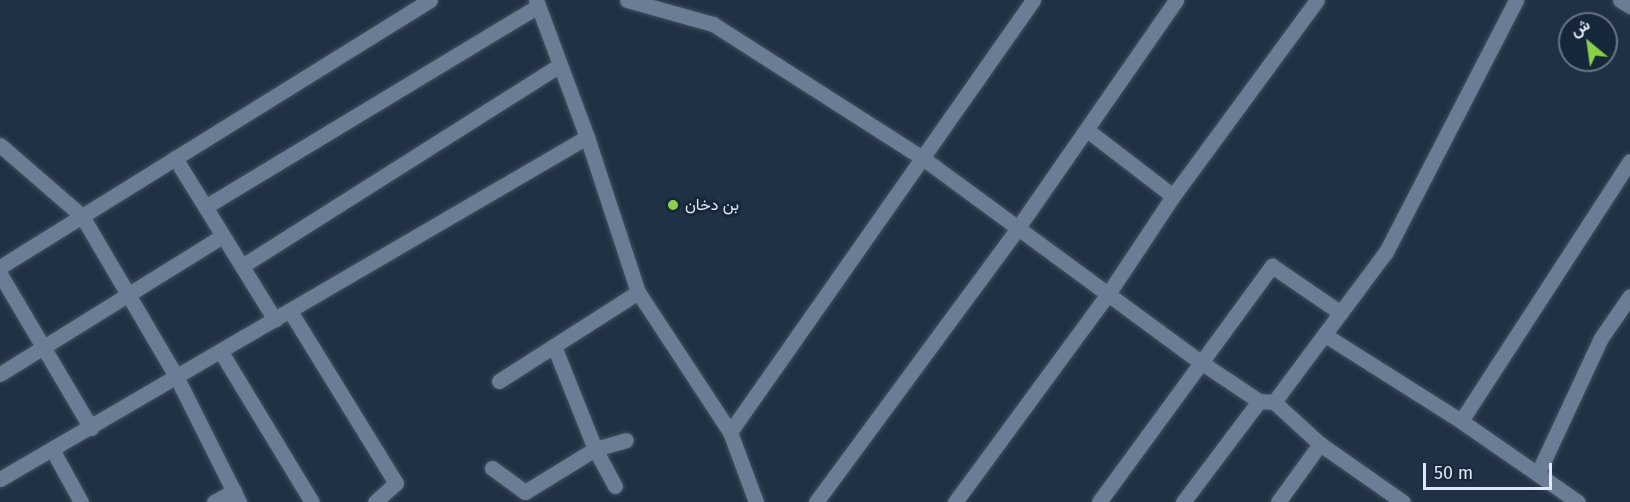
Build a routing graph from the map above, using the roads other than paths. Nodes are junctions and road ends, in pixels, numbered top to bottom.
1 (430, 0) edge
2 (627, 0) edge
3 (1033, 0) edge
4 (1176, 0) edge
5 (1317, 0) edge
6 (1516, 0) edge
7 (1620, 0) edge
8 (537, 3) edge
9 (1630, 6) edge
10 (560, 65) junction
11 (1087, 130) junction
12 (587, 137) junction
13 (0, 145) edge
14 (175, 158) junction
15 (924, 159) junction
16 (1630, 161) edge
17 (1173, 196) junction
18 (205, 207) junction
19 (82, 216) junction
20 (1017, 229) junction
21 (223, 236) junction
22 (242, 266) junction
23 (0, 267) edge
24 (0, 274) edge
25 (638, 292) junction
26 (1108, 294) junction
27 (128, 295) junction
28 (1630, 296) edge
29 (290, 311) junction
30 (1341, 313) junction
31 (275, 320) junction
32 (1325, 335) junction
33 (554, 346) junction
34 (43, 348) junction
35 (221, 352) junction
36 (1199, 361) junction
37 (0, 374) edge
38 (177, 378) junction
39 (499, 381) dead end
40 (1266, 402) junction
41 (1461, 421) junction
42 (91, 428) junction
43 (730, 432) junction
44 (626, 440) dead end
45 (1320, 444) junction
46 (595, 448) junction
47 (53, 451) junction
48 (492, 468) dead end
49 (1538, 473) junction
50 (0, 478) edge
51 (615, 486) dead end
52 (236, 497) edge
53 (81, 502) edge
54 (214, 502) edge
55 (312, 502) edge
56 (375, 502) edge
57 (756, 502) edge
58 (816, 502) edge
59 (954, 502) edge
60 (1099, 502) edge
61 (1184, 502) edge
62 (1278, 502) edge
63 (1403, 502) edge
64 (1578, 502) edge

1 - 14 street
2 - 15 street
3 - 15 street
4 - 11 street
5 - 17 street
6 - 30 street
7 - 9 street
8 - 10 street
8 - 18 street
10 - 12 street
10 - 22 street
11 - 17 street
11 - 20 street
12 - 25 street
12 - 29 street
13 - 19 street
14 - 18 street
14 - 19 street
15 - 20 street
15 - 43 street
16 - 41 street
17 - 26 street
18 - 21 street
19 - 23 street
19 - 27 street
20 - 26 street
20 - 58 street
21 - 22 street
21 - 27 street
22 - 31 street
24 - 34 street
25 - 33 street
25 - 43 street
26 - 36 street
26 - 59 street
27 - 34 street
27 - 38 street
28 - 49 street
29 - 31 street
29 - 56 street
30 - 32 street
30 - 36 street
31 - 35 street
32 - 40 street
32 - 41 street
33 - 39 street
33 - 46 street
34 - 37 street
34 - 42 street
35 - 38 street
35 - 55 street
36 - 40 street
36 - 60 street
38 - 42 street
38 - 52 street
40 - 45 street
40 - 61 street
41 - 49 street
42 - 47 street
43 - 57 street
44 - 46 street
45 - 62 street
45 - 63 street
46 - 48 street
46 - 51 street
47 - 50 street
47 - 53 street
49 - 64 street
52 - 54 street

